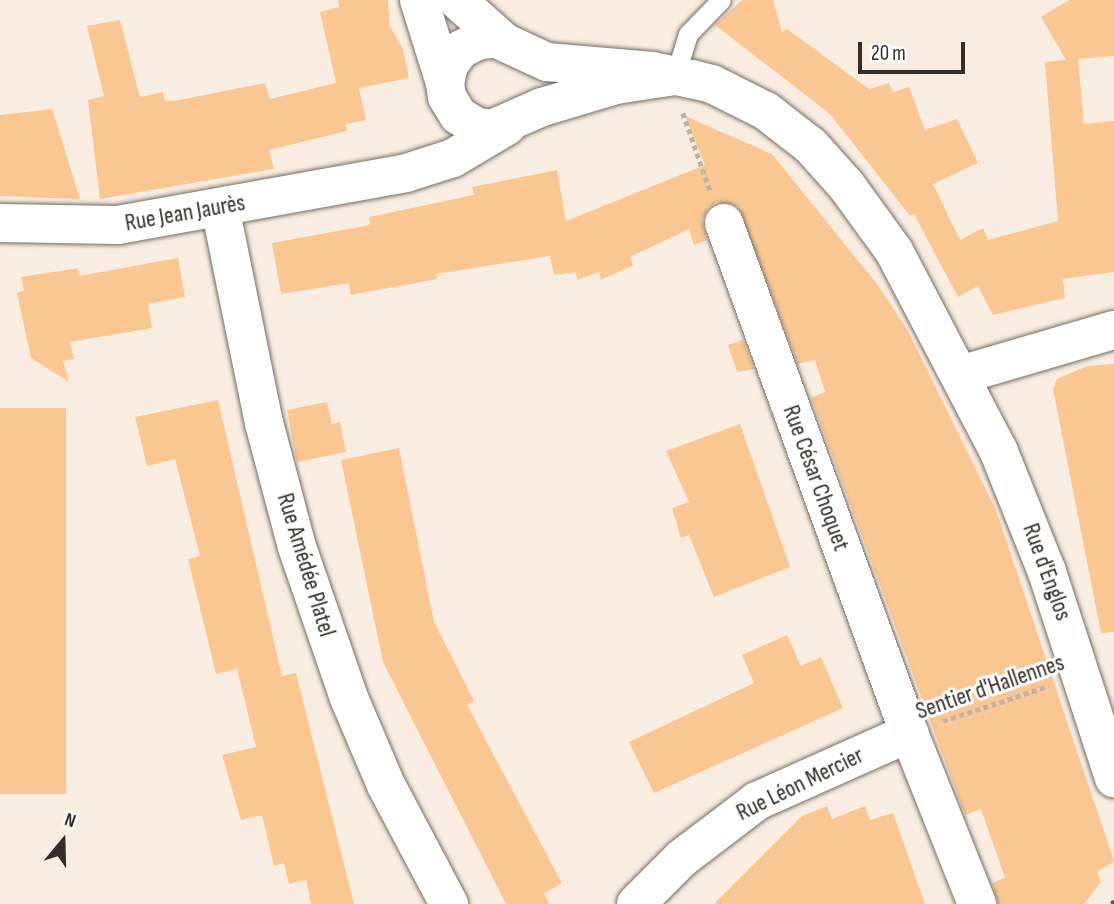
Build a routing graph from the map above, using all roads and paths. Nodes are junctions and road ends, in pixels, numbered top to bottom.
1 (419, 0) edge
2 (457, 0) edge
3 (721, 0) edge
4 (512, 46) junction
5 (675, 76) junction
6 (448, 93) junction
7 (513, 122) junction
8 (369, 179) junction
9 (220, 207) junction
10 (0, 223) edge
11 (723, 223) joint
12 (1114, 330) edge
13 (960, 374) junction
14 (1082, 674) junction
15 (909, 733) junction
16 (1114, 778) edge
17 (449, 904) edge
18 (636, 904) edge
19 (977, 904) edge

1 - 6 street
2 - 4 street
3 - 5 lane
4 - 5 street
4 - 6 street
4 - 7 street
5 - 7 street
5 - 11 path
5 - 13 street, Rue d'Englos
6 - 7 street
6 - 8 street, Rue Jean Jaurès
7 - 8 street, Rue Jean Jaurès
8 - 9 street, Rue Jean Jaurès
9 - 10 street, Rue Jean Jaurès
9 - 17 street, Rue Amédée Platel
11 - 15 street, Rue César Choquet
12 - 13 street
13 - 14 street, Rue d'Englos
14 - 15 path, Sentier d'Hallennes
14 - 16 street, Rue d'Englos
15 - 18 street, Rue Léon Mercier
15 - 19 street, Rue César Choquet

